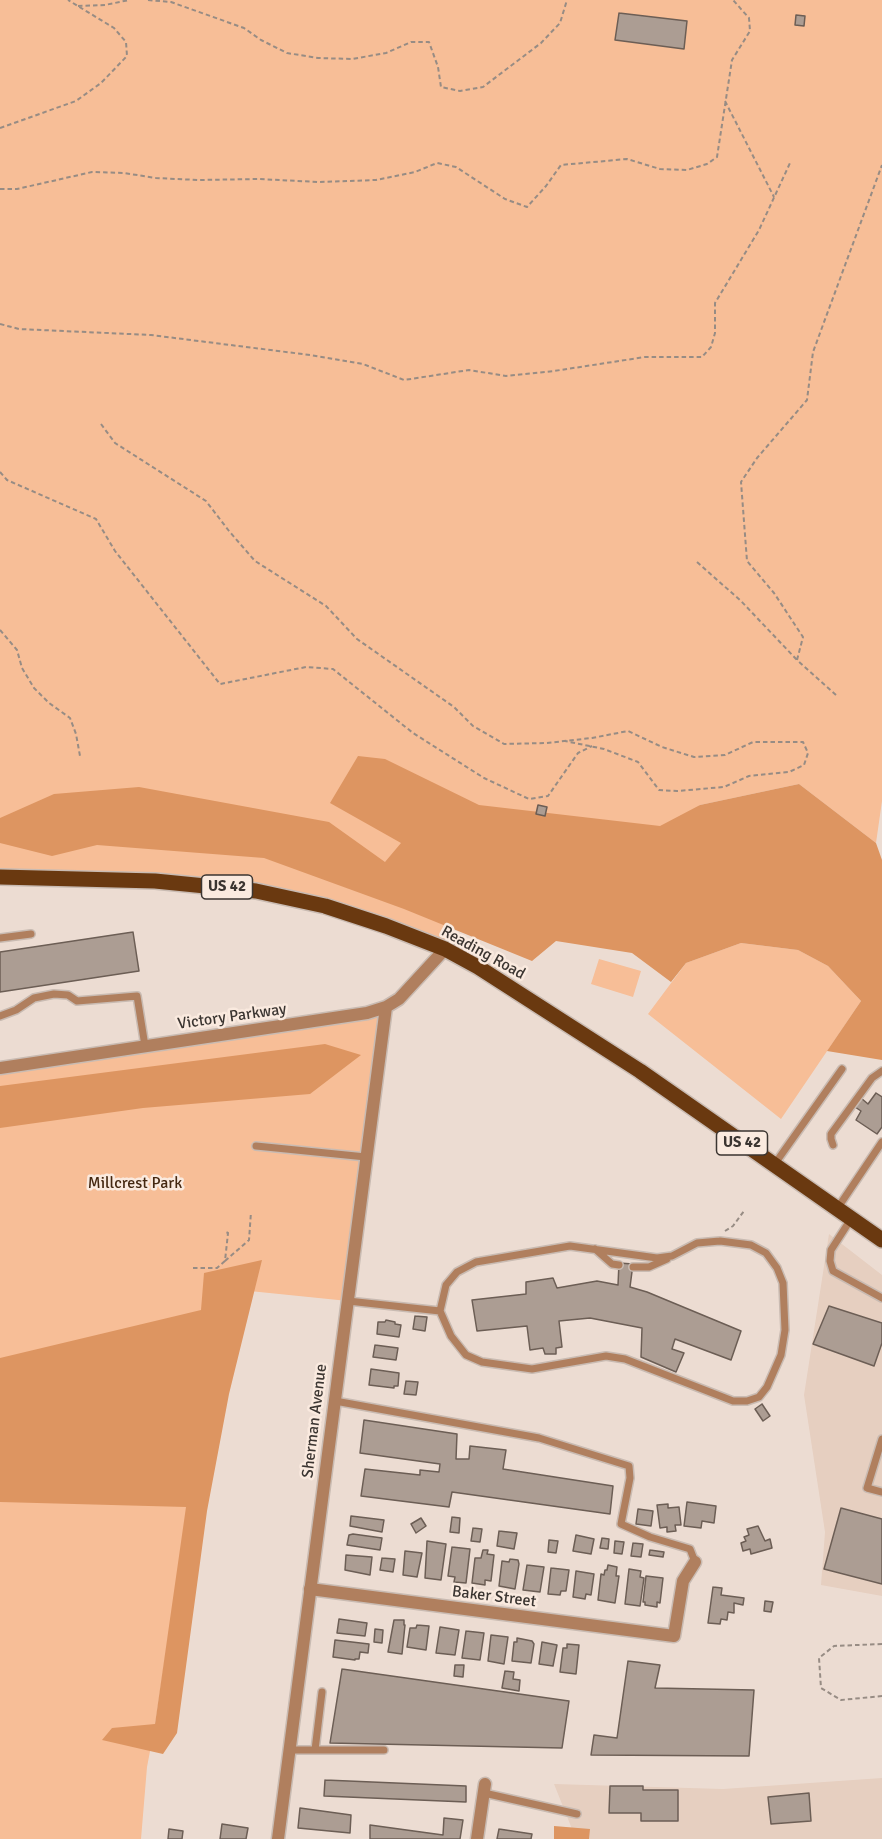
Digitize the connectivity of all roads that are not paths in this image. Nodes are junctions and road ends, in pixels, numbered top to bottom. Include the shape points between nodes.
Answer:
1 (0, 877) edge
2 (31, 934) dead end
3 (0, 938) edge
4 (445, 949) junction
5 (386, 1007) junction
6 (0, 1016) edge
7 (146, 1046) junction
8 (0, 1068) edge
9 (842, 1069) dead end
10 (882, 1071) edge
11 (882, 1142) edge
12 (834, 1145) dead end
13 (256, 1146) dead end
14 (366, 1157) junction
15 (774, 1165) junction
16 (837, 1209) junction
17 (851, 1219) junction
18 (882, 1240) edge
19 (593, 1248) junction
20 (672, 1256) junction
21 (619, 1265) dead end
22 (633, 1267) dead end
23 (882, 1298) edge
24 (348, 1301) junction
25 (440, 1311) junction
26 (335, 1401) junction
27 (882, 1439) edge
28 (882, 1492) edge
29 (695, 1562) joint
30 (310, 1589) junction
31 (322, 1692) dead end
32 (289, 1750) junction
33 (315, 1750) junction
34 (384, 1750) dead end
35 (484, 1789) joint
36 (577, 1814) dead end
37 (278, 1839) edge
38 (477, 1839) edge

1 - 4 main road, Reading Road / US 42 via 155,881 256,891 325,906
2 - 3 lane
4 - 5 street, Victory Parkway via 399,999
4 - 15 main road, Reading Road / US 42 via 601,1046
5 - 7 street, Victory Parkway via 350,1016
5 - 14 street, Sherman Avenue
6 - 7 lane via 34,998 54,994 68,995 77,1001 137,996
7 - 8 street, Victory Parkway
9 - 15 lane
10 - 12 lane via 872,1078 831,1134
11 - 16 lane
13 - 14 lane
14 - 24 street, Sherman Avenue
15 - 16 main road, Reading Road / US 42
16 - 17 main road, Reading Road / US 42
17 - 18 main road, Reading Road / US 42
17 - 23 lane via 831,1250 833,1271
19 - 20 lane via 657,1258
19 - 21 lane
19 - 25 lane via 570,1246 476,1262 457,1272 446,1285
20 - 22 lane via 649,1268
20 - 25 lane via 697,1243 720,1241 751,1245 766,1253 777,1268 783,1283 785,1330 781,1355 759,1397 733,1401 625,1359 606,1356 532,1369 482,1362 466,1355 450,1336
24 - 25 lane
24 - 26 street, Sherman Avenue
26 - 29 lane via 539,1438 628,1466 630,1478 621,1524 690,1549
26 - 30 street, Sherman Avenue
27 - 28 lane via 867,1488
29 - 30 street, Baker Street via 683,1581 674,1636
30 - 32 street, Sherman Avenue
31 - 33 lane
32 - 33 lane
32 - 37 street, Sherman Avenue
33 - 34 lane
35 - 36 lane
35 - 38 street

